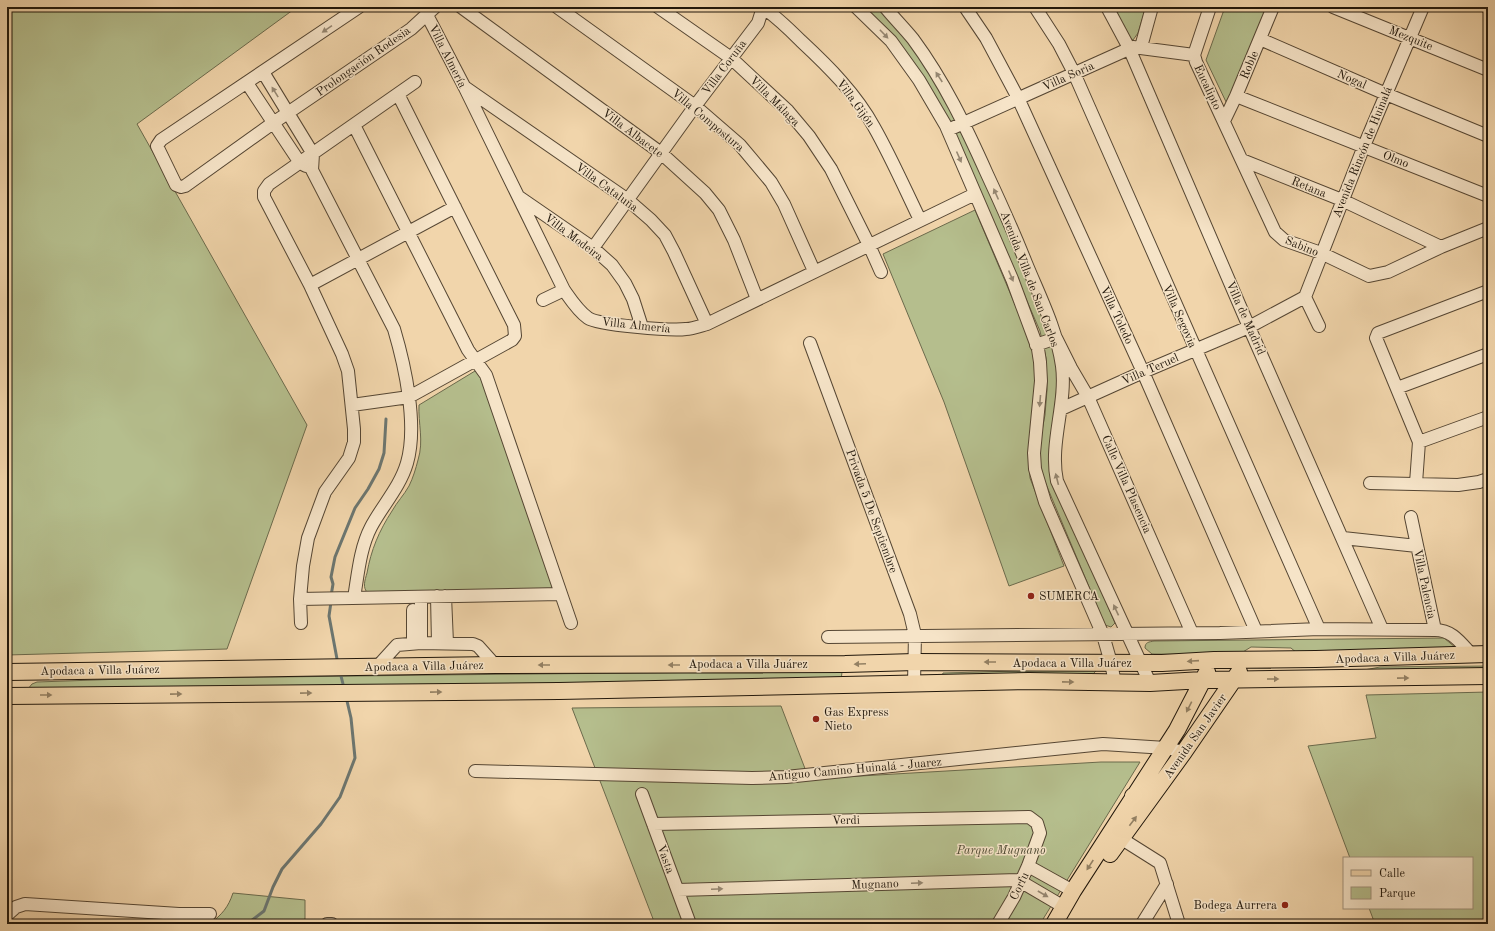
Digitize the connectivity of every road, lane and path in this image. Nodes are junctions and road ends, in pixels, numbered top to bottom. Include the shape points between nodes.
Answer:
1 (359, 7) edge
2 (461, 7) edge
3 (557, 7) edge
4 (658, 7) edge
5 (763, 7) edge
6 (856, 7) edge
7 (885, 7) edge
8 (964, 7) edge
9 (1035, 7) edge
10 (1107, 7) edge
11 (1152, 7) edge
12 (1210, 7) edge
13 (1273, 7) edge
14 (1333, 7) edge
15 (1423, 7) edge
16 (431, 11) edge
17 (778, 11) edge
18 (758, 23) junction
19 (1410, 38) junction
20 (1260, 39) junction
21 (1135, 48) junction
22 (1194, 55) junction
23 (731, 58) junction
24 (1488, 70) edge
25 (262, 72) junction
26 (1074, 74) junction
27 (415, 82) dead end
28 (247, 83) junction
29 (465, 88) junction
30 (398, 94) junction
31 (1386, 94) junction
32 (1236, 96) junction
33 (1018, 98) junction
34 (695, 106) junction
35 (288, 113) junction
36 (1224, 121) junction
37 (964, 122) junction
38 (273, 123) junction
39 (354, 125) junction
40 (948, 130) junction
41 (1488, 136) edge
42 (1364, 146) junction
43 (661, 153) junction
44 (313, 154) junction
45 (1242, 160) junction
46 (300, 163) junction
47 (312, 170) junction
48 (975, 194) junction
49 (518, 196) junction
50 (1488, 196) edge
51 (628, 200) junction
52 (1342, 200) junction
53 (455, 207) junction
54 (920, 220) junction
55 (1488, 228) edge
56 (408, 233) junction
57 (869, 245) junction
58 (1441, 247) junction
59 (592, 248) junction
60 (1321, 253) junction
61 (359, 259) junction
62 (814, 271) junction
63 (881, 272) dead end
64 (310, 285) junction
65 (564, 290) junction
66 (1488, 291) edge
67 (1305, 297) junction
68 (758, 299) junction
69 (543, 300) dead end
70 (707, 324) junction
71 (1319, 326) dead end
72 (642, 327) junction
73 (1249, 327) junction
74 (1056, 338) junction
75 (810, 342) dead end
76 (1036, 345) junction
77 (1195, 349) junction
78 (1488, 354) edge
79 (475, 360) junction
80 (1143, 372) junction
81 (1397, 388) junction
82 (409, 397) junction
83 (1088, 397) junction
84 (352, 405) junction
85 (1060, 409) junction
86 (1488, 417) edge
87 (1419, 442) junction
88 (1488, 479) edge
89 (1370, 483) dead end
90 (1416, 483) junction
91 (1062, 495) junction
92 (1045, 502) junction
93 (1411, 517) dead end
94 (1343, 538) junction
95 (1417, 546) junction
96 (561, 594) junction
97 (441, 596) junction
98 (417, 597) junction
99 (354, 598) junction
100 (300, 599) junction
101 (300, 623) dead end
102 (572, 623) dead end
103 (1319, 629) junction
104 (1382, 629) junction
105 (1435, 630) junction
106 (1256, 631) junction
107 (1192, 633) junction
108 (1128, 634) junction
109 (915, 635) junction
110 (1103, 635) junction
111 (828, 637) dead end
112 (417, 643) junction
113 (443, 643) junction
114 (1471, 654) junction
115 (1488, 654) edge
116 (1214, 660) junction
117 (1246, 660) junction
118 (915, 662) junction
119 (1111, 663) junction
120 (1141, 663) junction
121 (495, 665) junction
122 (377, 667) junction
123 (39, 671) junction
124 (7, 672) edge
125 (1488, 676) edge
126 (1234, 679) junction
127 (1203, 680) junction
128 (914, 683) junction
129 (1115, 683) junction
130 (1150, 683) junction
131 (7, 684) edge
132 (7, 696) edge
133 (1166, 748) junction
134 (1184, 752) junction
135 (475, 771) dead end
136 (1155, 792) junction
137 (642, 794) dead end
138 (1133, 796) junction
139 (1037, 823) joint
140 (653, 824) junction
141 (1116, 835) junction
142 (1028, 866) junction
143 (1021, 882) junction
144 (1167, 884) junction
145 (678, 890) junction
146 (1073, 891) junction
147 (1064, 907) junction
148 (180, 914) junction
149 (210, 914) dead end
150 (7, 915) edge
151 (7, 919) edge
152 (14, 924) edge
153 (169, 924) edge
154 (327, 924) edge
155 (332, 924) edge
156 (690, 924) edge
157 (998, 924) edge
158 (1054, 924) edge
159 (1065, 924) edge
160 (1142, 924) edge
161 (1180, 924) edge

1 -> 25 street
2 - 43 street, Villa Albacete
3 - 34 street, Villa Compostura
4 - 23 street, Villa Málaga
5 - 17 street, Villa Gijón
5 - 18 street, Villa Coruña
6 -> 40 street, Avenida Villa de San Carlos via 895,47 919,80
37 -> 7 street, Avenida Villa de San Carlos via 942,82 912,38
8 - 33 street, Villa Toledo via 986,38
9 - 26 street, Villa Segovia via 1059,44
10 - 21 street, Villa de Madrid
11 - 21 street
12 - 22 street, Eucalipto
13 - 20 street, Roble
14 - 19 street, Mezquite
15 - 19 street, Avenida Rincón de Huinalá
16 - 29 street, Villa Almería
16 - 35 street, Prolongación Rodesia via 411,29
17 - 18 street, Villa Coruña
17 - 54 street, Villa Gijón via 860,105 874,126
18 - 23 street, Villa Coruña
19 - 24 street, Mezquite
19 - 31 street, Avenida Rincón de Huinalá
20 - 31 street, Nogal
20 - 32 street, Roble
21 - 22 street
21 - 26 street, Villa Soria
21 - 73 street, Villa de Madrid
22 - 36 street, Eucalipto
23 - 34 street, Villa Coruña
23 - 57 street, Villa Málaga via 788,111 809,136 831,169
25 - 28 street
35 -> 25 street
26 - 33 street, Villa Soria
26 - 77 street, Villa Segovia
27 - 30 street
28 - 38 street
28 - 38 street, Prolongación Rodesia via 161,140 157,146 176,185 185,186
29 - 49 street, Villa Almería
29 - 51 street, Villa Cataluña
30 - 39 street
30 - 53 street
31 - 41 street, Nogal
31 - 42 street, Avenida Rincón de Huinalá
32 - 36 street, Roble
32 - 42 street, Olmo
33 - 37 street, Villa Soria
33 - 80 street, Villa Toledo
34 - 43 street, Villa Coruña
34 - 62 street, Villa Compostura via 740,145 771,182 784,204
35 - 38 street, Prolongación Rodesia
35 - 44 street
36 - 45 street, Sabino
37 - 40 street, Villa Soria
74 -> 37 street, Avenida Villa de San Carlos
38 - 46 street
39 - 44 street
39 - 56 street
40 -> 48 street, Avenida Villa de San Carlos
42 - 50 street, Olmo
42 - 52 street, Avenida Rincón de Huinalá
43 - 51 street, Villa Coruña
43 - 68 street, Villa Albacete via 705,193 719,210
44 - 46 street
44 - 47 street
45 - 52 street, Retana
45 - 60 street, Sabino via 1276,234 1284,240
46 - 47 street
46 - 64 street via 269,184 264,194
47 - 61 street
48 - 54 street, Villa Almería
48 -> 76 street, Avenida Villa de San Carlos via 1012,279
49 - 59 street, Villa Modeira
49 - 65 street, Villa Almería
51 - 59 street, Villa Coruña
51 - 70 street, Villa Cataluña via 665,235
52 - 58 street, Retana
52 - 60 street, Avenida Rincón de Huinalá
53 - 56 street
53 - 79 street via 516,331 512,340
54 - 57 street, Villa Almería
55 - 58 street, Sabino
56 - 61 street
56 - 79 street
57 - 62 street, Villa Almería
57 - 63 street, Villa Málaga
58 - 60 street, Sabino via 1376,275 1364,274
59 - 72 street, Villa Modeira via 612,265 625,283
60 - 67 street, Avenida Rincón de Huinalá
61 - 64 street
61 - 82 street via 394,329 401,351
62 - 68 street, Villa Almería
64 - 84 street via 344,359
65 - 69 street
65 - 72 street, Villa Almería via 576,308 590,319
66 - 81 street via 1378,333 1376,338
67 - 71 street
67 - 73 street, Villa Teruel
68 - 70 street, Villa Almería
70 - 72 street, Villa Almería via 687,330
73 - 77 street, Villa Teruel
73 - 94 street, Villa de Madrid
74 - 76 street
74 - 83 street, Calle Villa Plasencia
74 - 85 street, Avenida Villa de San Carlos via 1062,372
75 - 109 street, Privada 5 De Septiembre via 910,614
76 -> 92 street, Avenida Villa de San Carlos via 1042,381 1034,462
77 - 80 street, Villa Teruel
77 - 103 street, Villa Segovia
78 - 81 street
79 - 82 street
79 - 96 street via 486,376
80 - 83 street, Villa Teruel
80 - 106 street, Villa Toledo
81 - 87 street
82 - 84 street
82 - 99 street via 410,451 402,478 366,540
83 - 85 street, Villa Teruel
83 - 107 street, Calle Villa Plasencia
84 - 100 street via 354,442 349,458 325,492 308,538
91 -> 85 street, Avenida Villa de San Carlos via 1055,468
86 - 87 street
87 - 90 street
88 - 90 street via 1458,485
89 - 90 street
91 - 92 street
108 -> 91 street, Avenida Villa de San Carlos
92 - 110 street, Avenida Villa de San Carlos
93 - 95 street, Villa Palencia
94 - 95 street
94 - 104 street, Villa de Madrid
95 - 105 street, Villa Palencia
96 - 97 street
96 - 102 street
97 - 98 street
97 - 113 street
98 - 99 street
98 - 112 street
99 - 100 street
100 - 101 street
103 - 104 street
103 - 106 street
104 - 105 street
105 - 114 street, Villa Palencia via 1453,636
106 - 107 street
107 - 108 street
108 - 110 street
108 - 120 street, Avenida Villa de San Carlos
109 - 110 street
109 - 111 street
109 - 118 street, Privada 5 De Septiembre
110 - 119 street, Avenida Villa de San Carlos
112 - 113 street
112 - 122 street via 397,644
113 - 121 street via 478,646
114 - 115 main road, Apodaca a Villa Juárez
114 - 117 main road, Apodaca a Villa Juárez
116 - 117 main road, Apodaca a Villa Juárez
116 -> 120 main road, Apodaca a Villa Juárez
116 - 127 main road
117 - 126 main road, Avenida San Javier
119 -> 118 main road, Apodaca a Villa Juárez
118 -> 121 main road, Apodaca a Villa Juárez
118 - 128 street, Privada 5 De Septiembre
119 - 120 main road, Apodaca a Villa Juárez
119 - 129 street, Avenida Villa de San Carlos
120 - 130 street, Avenida Villa de San Carlos
121 - 122 main road, Apodaca a Villa Juárez
122 - 123 main road, Apodaca a Villa Juárez
123 - 124 main road, Apodaca a Villa Juárez
123 - 131 main road via 22,682
126 -> 125 main road, Apodaca a Villa Juárez
126 - 127 main road, Apodaca a Villa Juárez
126 - 134 main road, Avenida San Javier
127 - 130 main road, Apodaca a Villa Juárez
127 -> 133 main road
128 -> 129 main road, Apodaca a Villa Juárez
132 -> 128 main road, Apodaca a Villa Juárez via 558,691
129 - 130 main road, Apodaca a Villa Juárez
133 - 134 street, Antiguo Camino Huinalá - Juarez
133 - 135 street, Antiguo Camino Huinalá - Juarez via 1103,744 786,777
133 - 138 main road
134 - 136 main road, Avenida San Javier
136 - 138 main road
141 -> 136 main road, Avenida San Javier
137 - 140 street, Vasta
138 - 141 main road
139 - 140 street, Verdi via 1029,816
139 - 142 street, Corfu via 1040,833
140 - 145 street, Vasta
141 - 144 street via 1160,864
141 -> 146 main road
141 - 159 main road
142 - 143 street, Corfu
142 - 146 street
145 -> 143 street, Mugnano via 1018,880
143 -> 147 street, Mugnano
143 - 157 street, Corfu
144 - 160 street
144 - 161 street
145 - 156 street, Vasta
146 - 147 main road
147 - 158 main road
148 - 149 street
148 - 150 street via 26,904 16,907
148 - 153 street
151 - 152 street
154 - 155 street

